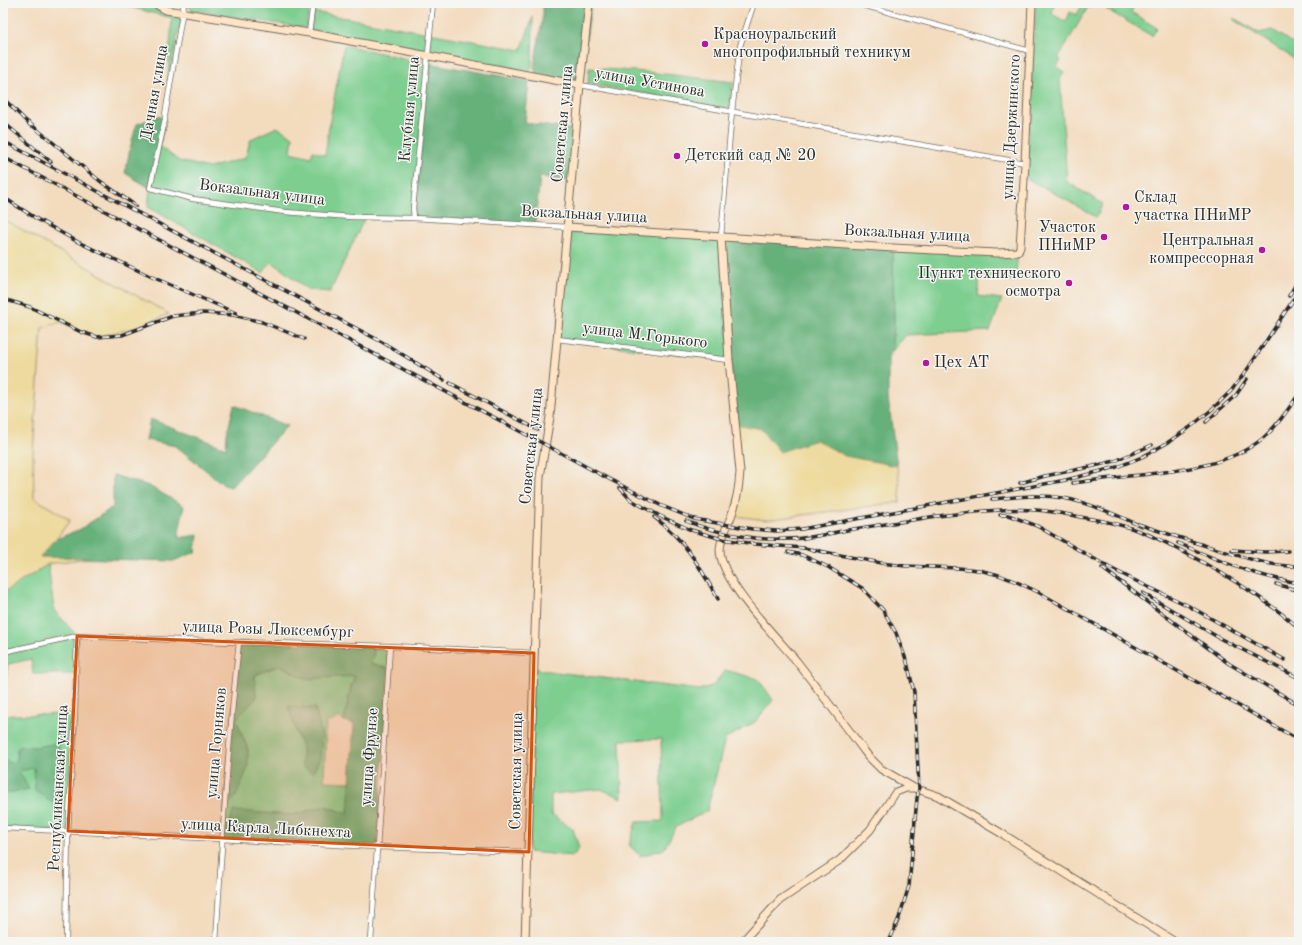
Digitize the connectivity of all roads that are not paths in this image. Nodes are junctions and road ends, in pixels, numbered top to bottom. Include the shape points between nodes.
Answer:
1 (154, 3) edge
2 (184, 3) edge
3 (313, 3) edge
4 (434, 3) edge
5 (589, 3) edge
6 (754, 3) edge
7 (855, 3) edge
8 (1032, 3) edge
9 (183, 12) junction
10 (309, 33) junction
11 (1030, 51) junction
12 (428, 56) junction
13 (580, 85) junction
14 (732, 111) junction
15 (1025, 163) junction
16 (150, 188) joint
17 (414, 218) junction
18 (568, 228) junction
19 (721, 237) junction
20 (1018, 252) joint
21 (557, 339) junction
22 (729, 360) junction
23 (78, 636) junction
24 (239, 642) junction
25 (390, 646) junction
26 (3, 652) edge
27 (534, 653) junction
28 (914, 788) junction
29 (3, 828) edge
30 (68, 831) junction
31 (222, 840) junction
32 (377, 847) junction
33 (529, 852) junction
34 (66, 942) edge
35 (216, 942) edge
36 (371, 942) edge
37 (525, 942) edge
38 (742, 942) edge
39 (1175, 942) edge

1 - 9 street, улица Устинова via 166,10
2 - 9 street, Дачная улица
3 - 10 street
4 - 12 street, Клубная улица
5 - 13 street, Советская улица
6 - 14 street via 740,46
7 - 11 street
8 - 11 street, улица Дзержинского
9 - 10 street, улица Устинова
9 - 16 street, Дачная улица via 165,120
10 - 12 street, улица Устинова
11 - 15 street, улица Дзержинского
12 - 13 street, улица Устинова
12 - 17 street, Клубная улица
13 - 14 street, улица Устинова
13 - 18 street, Советская улица
14 - 15 street, улица Устинова
14 - 19 street
15 - 20 street, улица Дзержинского
16 - 17 street, Вокзальная улица via 193,199 285,212
17 - 18 street, Вокзальная улица
18 - 19 street, Вокзальная улица
18 - 21 street, Советская улица
19 - 20 street, Вокзальная улица via 997,253
19 - 22 street
21 - 22 street, улица М.Горького
21 - 27 street, Советская улица via 550,417 540,477
22 - 28 street via 740,481 720,549 724,566 745,602 798,663 868,756 881,769
23 - 24 street, улица Розы Люксембург
23 - 26 street, улица Розы Люксембург
23 - 30 street, Республиканская улица
24 - 25 street, улица Розы Люксембург
24 - 31 street, улица Горняков
25 - 27 street, улица Розы Люксембург
25 - 32 street, улица Фрунзе
27 - 33 street, Советская улица
28 - 38 street via 896,792 870,830 840,860 780,900
28 - 39 street via 938,796 1001,833
29 - 30 street, улица Карла Либкнехта
30 - 31 street, улица Карла Либкнехта
30 - 34 street, Республиканская улица
31 - 32 street, улица Карла Либкнехта
31 - 35 street, улица Горняков
32 - 33 street, улица Карла Либкнехта
32 - 36 street, улица Фрунзе
33 - 37 street, Советская улица

